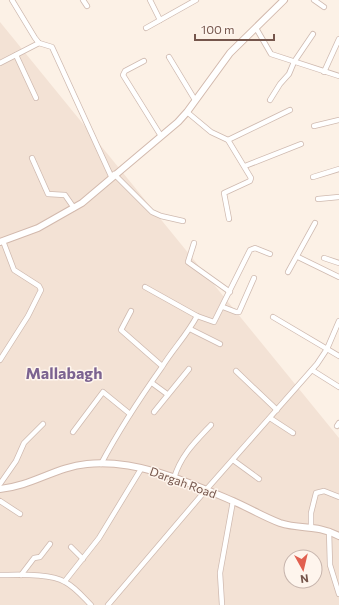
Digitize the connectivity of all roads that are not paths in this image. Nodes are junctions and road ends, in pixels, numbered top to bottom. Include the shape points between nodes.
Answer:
1 (12, 0) edge
2 (83, 0) edge
3 (150, 0) edge
4 (196, 0) edge
5 (284, 0) edge
6 (314, 0) edge
7 (87, 6) dead end
8 (324, 7) dead end
9 (160, 20) junction
10 (146, 28) dead end
11 (256, 28) junction
12 (313, 34) dead end
13 (339, 38) edge
14 (39, 43) junction
15 (16, 56) junction
16 (169, 57) dead end
17 (144, 61) dead end
18 (294, 62) junction
19 (0, 63) edge
20 (324, 72) junction
21 (339, 76) edge
22 (36, 98) dead end
23 (195, 100) junction
24 (270, 100) dead end
25 (290, 110) dead end
26 (187, 112) junction
27 (339, 120) edge
28 (314, 126) dead end
29 (161, 136) junction
30 (228, 140) junction
31 (301, 144) dead end
32 (32, 158) dead end
33 (244, 166) junction
34 (339, 169) edge
35 (113, 175) junction
36 (313, 177) dead end
37 (339, 197) edge
38 (318, 199) dead end
39 (74, 208) junction
40 (229, 219) dead end
41 (182, 221) dead end
42 (315, 223) dead end
43 (1, 242) edge
44 (194, 243) dead end
45 (270, 254) dead end
46 (298, 257) junction
47 (324, 258) dead end
48 (339, 263) edge
49 (288, 272) dead end
50 (339, 277) edge
51 (254, 278) dead end
52 (145, 287) dead end
53 (230, 292) junction
54 (223, 307) junction
55 (132, 311) dead end
56 (197, 316) junction
57 (273, 317) dead end
58 (339, 321) edge
59 (190, 329) junction
60 (220, 344) dead end
61 (327, 349) junction
62 (339, 356) edge
63 (0, 360) edge
64 (162, 366) junction
65 (189, 369) dead end
66 (312, 370) junction
67 (236, 371) dead end
68 (152, 382) junction
69 (339, 387) edge
70 (167, 394) junction
71 (277, 410) junction
72 (154, 412) dead end
73 (130, 414) junction
74 (270, 418) junction
75 (43, 424) dead end
76 (211, 425) dead end
77 (73, 432) dead end
78 (293, 433) dead end
79 (233, 460) junction
80 (101, 464) junction
81 (141, 469) junction
82 (174, 478) junction
83 (259, 479) dead end
84 (0, 484) edge
85 (0, 489) edge
86 (205, 491) junction
87 (339, 496) edge
88 (0, 501) edge
89 (232, 501) junction
90 (20, 514) dead end
91 (311, 526) junction
92 (329, 531) junction
93 (339, 536) edge
94 (50, 544) dead end
95 (71, 548) dead end
96 (83, 559) junction
97 (0, 575) edge
98 (21, 575) junction
99 (65, 581) junction
100 (339, 594) edge
101 (115, 599) junction
102 (91, 605) edge
103 (108, 605) edge
104 (118, 605) edge
105 (222, 605) edge

1 - 14 street
2 - 7 street
3 - 9 street
4 - 9 street
5 - 11 street
6 - 8 street
9 - 10 street
11 - 18 street via 271,54
11 - 23 street via 230,53
12 - 18 street
13 - 20 street
14 - 15 street
14 - 35 street via 50,45 53,50
15 - 19 street
15 - 22 street
16 - 23 street
17 - 29 street via 125,71 123,75
18 - 20 street
18 - 24 street via 290,74
20 - 21 street
23 - 26 street
25 - 30 street
26 - 29 street
26 - 30 street via 211,132
27 - 28 street
29 - 35 street
30 - 33 street
31 - 33 street
32 - 39 street via 48,194 65,195
33 - 40 street via 251,180 224,194
34 - 36 street
35 - 39 street
35 - 41 street via 152,212
37 - 38 street
39 - 43 street via 38,228
42 - 46 street
43 - 63 street via 14,270 39,286 41,290
44 - 53 street via 188,262
45 - 53 street via 255,248 250,250
46 - 49 street
46 - 50 street
47 - 48 street
51 - 54 street via 239,312
52 - 56 street
53 - 54 street
54 - 56 street via 214,322
55 - 64 street via 121,330
56 - 59 street
57 - 61 street
58 - 61 street
59 - 60 street
59 - 64 street
61 - 62 street
61 - 66 street
64 - 68 street
65 - 70 street
66 - 69 street
66 - 71 street
67 - 71 street
68 - 70 street
68 - 73 street
70 - 72 street
71 - 74 street
73 - 77 street via 103,392
73 - 80 street
74 - 78 street
74 - 79 street
75 - 84 street via 24,442 16,461
76 - 82 street via 186,451
79 - 83 street
79 - 86 street
80 - 81 street, Dargah Road
80 - 85 street, Dargah Road via 73,466 30,484
81 - 82 street, Dargah Road
81 - 96 street via 99,538
82 - 86 street, Dargah Road
86 - 89 street, Dargah Road
86 - 101 street
87 - 91 street via 324,491 316,493
88 - 90 street
89 - 91 street, Dargah Road via 281,523
89 - 105 street via 220,573
91 - 92 street, Dargah Road
92 - 93 street, Dargah Road
92 - 100 street via 330,565
94 - 98 street via 40,557 34,558
95 - 96 street
96 - 99 street
97 - 98 street
98 - 99 street via 58,578
99 - 102 street
101 - 103 street
101 - 104 street

